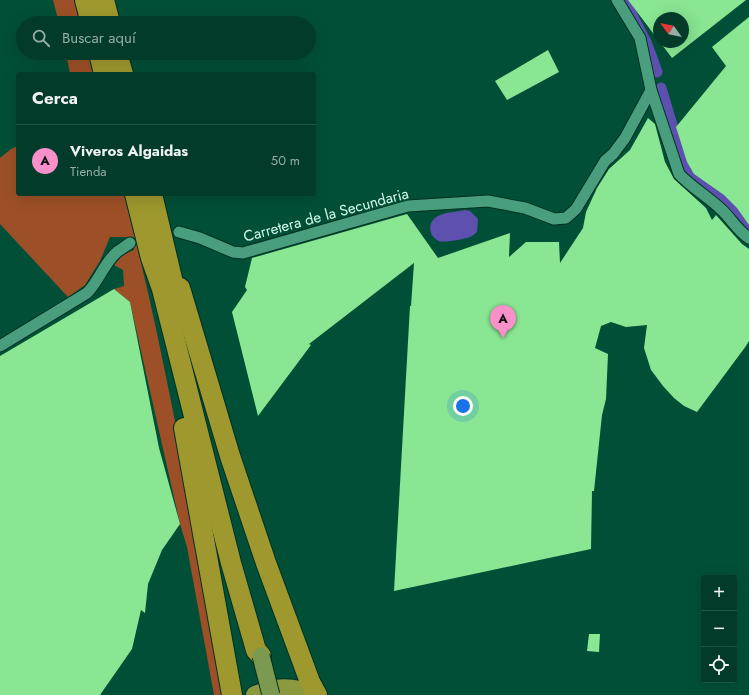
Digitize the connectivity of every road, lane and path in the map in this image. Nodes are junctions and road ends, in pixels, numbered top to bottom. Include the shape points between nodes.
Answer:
1 (85, 0) edge
2 (104, 0) edge
3 (617, 0) edge
4 (89, 16) edge
5 (108, 16) edge
6 (101, 60) edge
7 (119, 60) edge
8 (104, 72) edge
9 (122, 72) edge
10 (652, 90) junction
11 (135, 196) edge
12 (152, 196) edge
13 (179, 232) dead end
14 (749, 238) edge
15 (130, 243) dead end
16 (151, 258) junction
17 (170, 266) junction
18 (0, 346) edge
19 (261, 656) junction
20 (232, 695) edge
21 (255, 695) edge
22 (271, 695) edge
23 (311, 695) edge
24 (317, 695) edge

1 - 4 highway
2 - 5 highway
3 - 10 street via 640,38
6 - 8 highway
7 - 9 highway
10 - 13 street, Carretera de la Secundaria via 625,138 605,160 576,210 566,218 554,220 525,208 488,201 408,206 243,253 232,252
10 - 14 street via 679,174 722,210 742,234
11 - 16 highway
12 - 17 highway
15 - 18 street via 106,264 94,286 87,293
16 - 19 highway via 162,289 231,563 256,650
16 - 20 highway
17 - 19 highway via 245,570 262,649
17 - 24 highway via 179,284 228,448 266,563
19 - 22 main road, bridge
21 - 23 highway via 272,689 290,688

